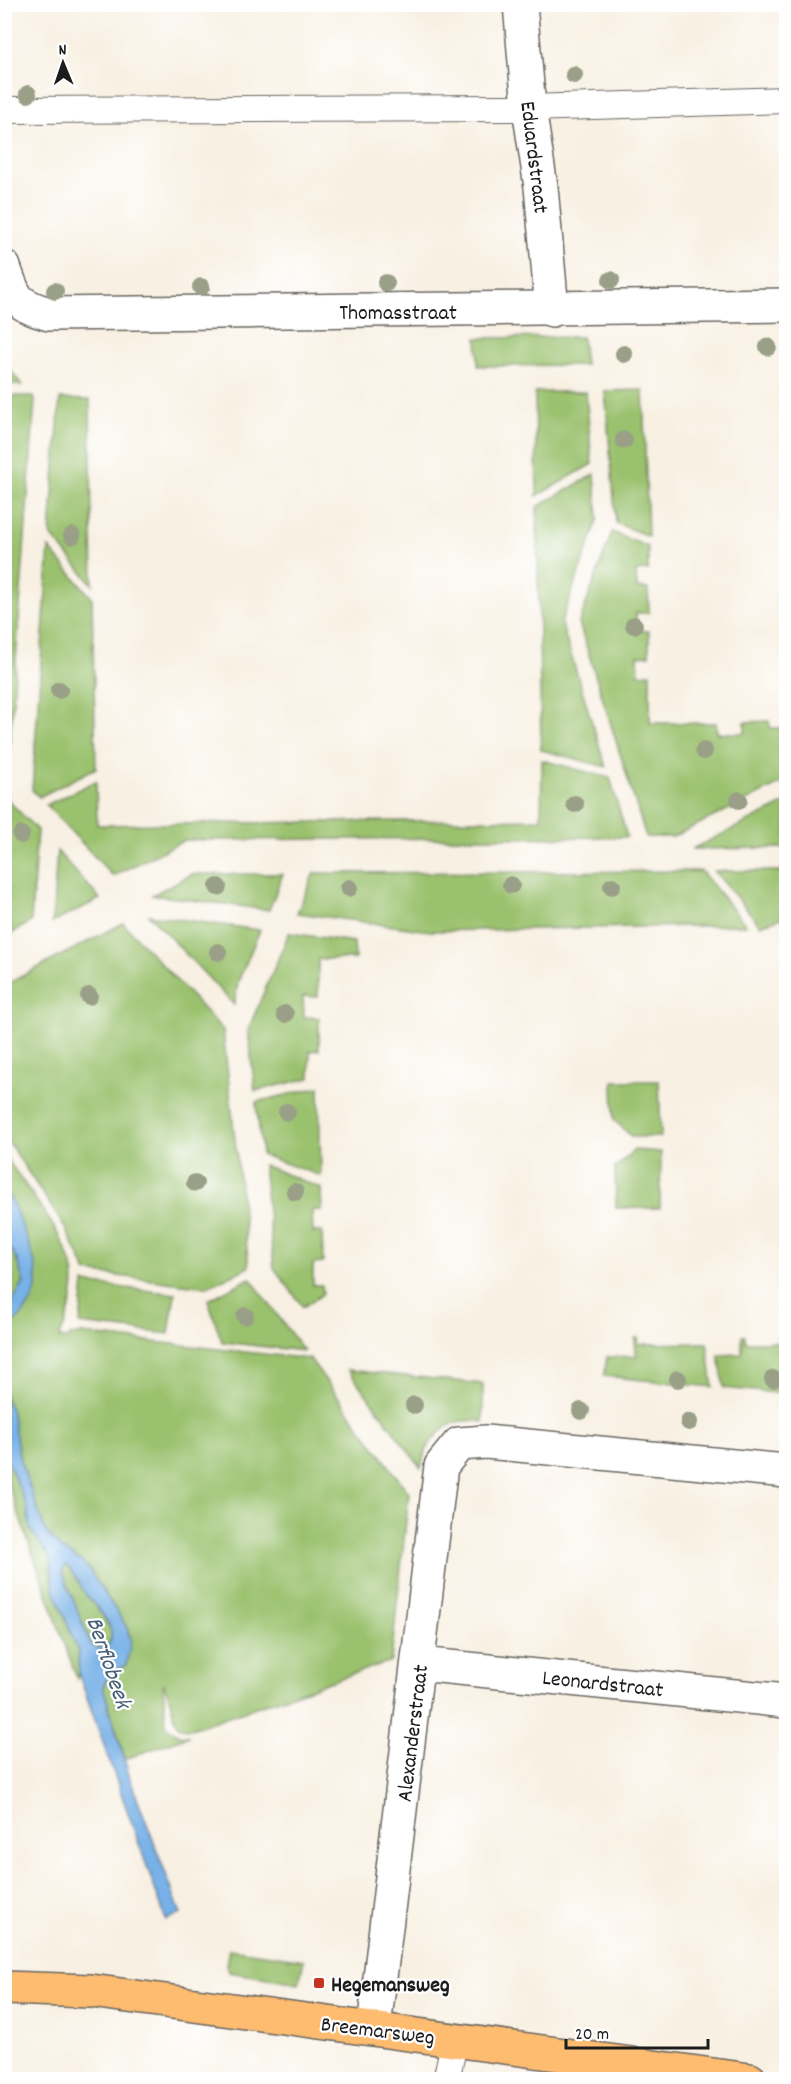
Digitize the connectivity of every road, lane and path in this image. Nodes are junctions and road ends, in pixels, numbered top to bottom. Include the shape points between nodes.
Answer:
1 (520, 4) edge
2 (786, 99) edge
3 (529, 108) junction
4 (4, 110) edge
5 (9, 282) edge
6 (786, 305) edge
7 (552, 310) junction
8 (786, 1471) edge
9 (419, 1664) junction
10 (786, 1701) edge
11 (4, 1988) edge
12 (375, 2028) junction
13 (455, 2039) junction
14 (446, 2079) edge
15 (750, 2079) edge

1 - 3 street, Eduardstraat
2 - 3 lane
3 - 4 lane
3 - 7 street, Eduardstraat via 542,187
5 - 7 street, Thomasstraat via 30,308 49,314
6 - 7 street, Thomasstraat
8 - 9 street, Alexanderstraat via 486,1442 459,1444 441,1466
9 - 10 street, Leonardstraat
9 - 12 street, Alexanderstraat
11 - 12 main road, Breemarsweg via 92,1991
12 - 13 main road, Breemarsweg
13 - 14 lane
13 - 15 main road, Breemarsweg

